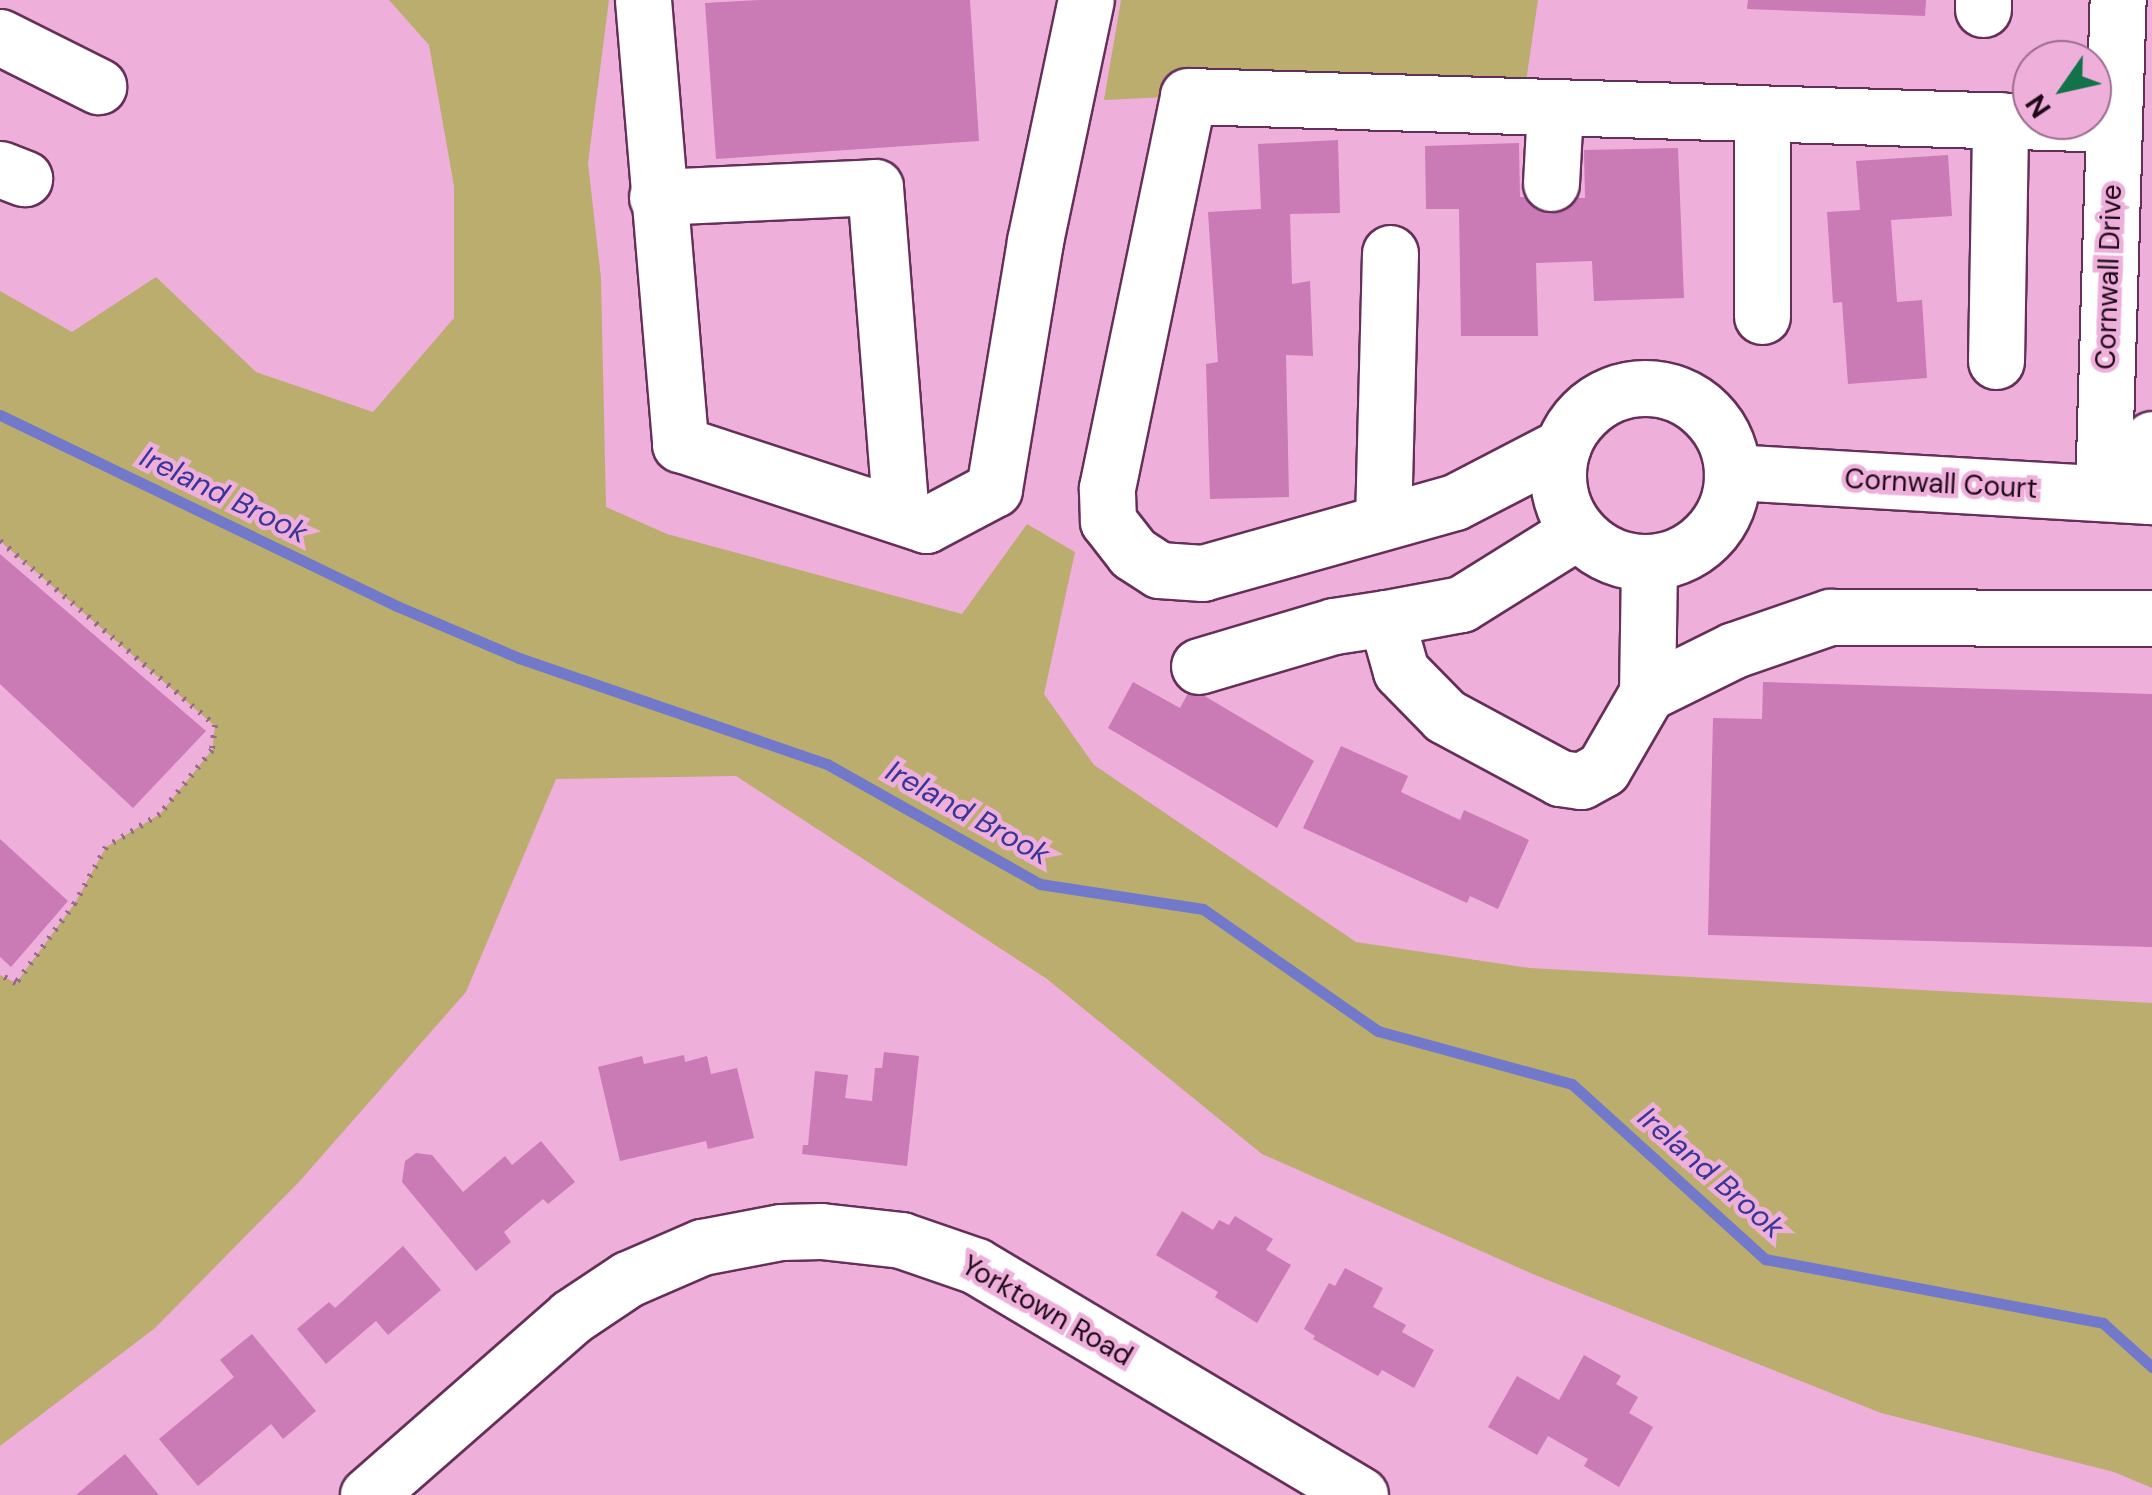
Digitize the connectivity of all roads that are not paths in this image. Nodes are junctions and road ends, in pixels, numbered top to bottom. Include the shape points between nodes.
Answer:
1 (643, 0) edge
2 (1086, 0) edge
3 (2118, 0) edge
4 (0, 36) edge
5 (98, 86) dead end
6 (1554, 109) junction
7 (1762, 113) junction
8 (2000, 120) junction
9 (2114, 124) junction
10 (1551, 183) dead end
11 (657, 198) junction
12 (1390, 253) dead end
13 (1762, 316) dead end
14 (1996, 362) dead end
15 (2152, 440) edge
16 (1563, 446) junction
17 (1732, 472) junction
18 (2135, 495) edge
19 (901, 516) junction
20 (1383, 521) junction
21 (1578, 530) junction
22 (1649, 563) junction
23 (1386, 618) junction
24 (2152, 618) edge
25 (1199, 666) dead end
26 (1647, 692) junction
27 (379, 1492) edge
28 (1360, 1495) edge

1 - 11 street
2 - 19 street via 1035,241 994,489 926,525
3 - 9 street, Cornwall Drive
4 - 5 street
6 - 7 street
6 - 10 street
6 - 20 street via 1188,96 1107,488 1108,521 1134,554 1159,570 1203,573
7 - 8 street
7 - 13 street
8 - 9 street
8 - 14 street
9 - 18 street, Cornwall Drive
11 - 19 street via 680,444
11 - 19 street via 874,187
12 - 20 street
15 - 18 street
16 - 17 street via 1577,420 1600,400 1628,389 1658,388 1710,417 1726,442
16 - 20 street via 1455,502
16 - 21 street via 1558,476 1563,504
17 - 18 street, Cornwall Court
17 - 22 street via 1730,499 1700,544
21 - 22 street via 1598,549
21 - 23 street via 1461,604
22 - 26 street
23 - 25 street via 1334,626
23 - 26 street via 1402,671 1446,716 1560,778 1581,782 1603,769
24 - 26 street via 1830,617 1734,650
27 - 28 street, Yorktown Road via 571,1318 628,1279 702,1247 821,1231 900,1240 976,1266

